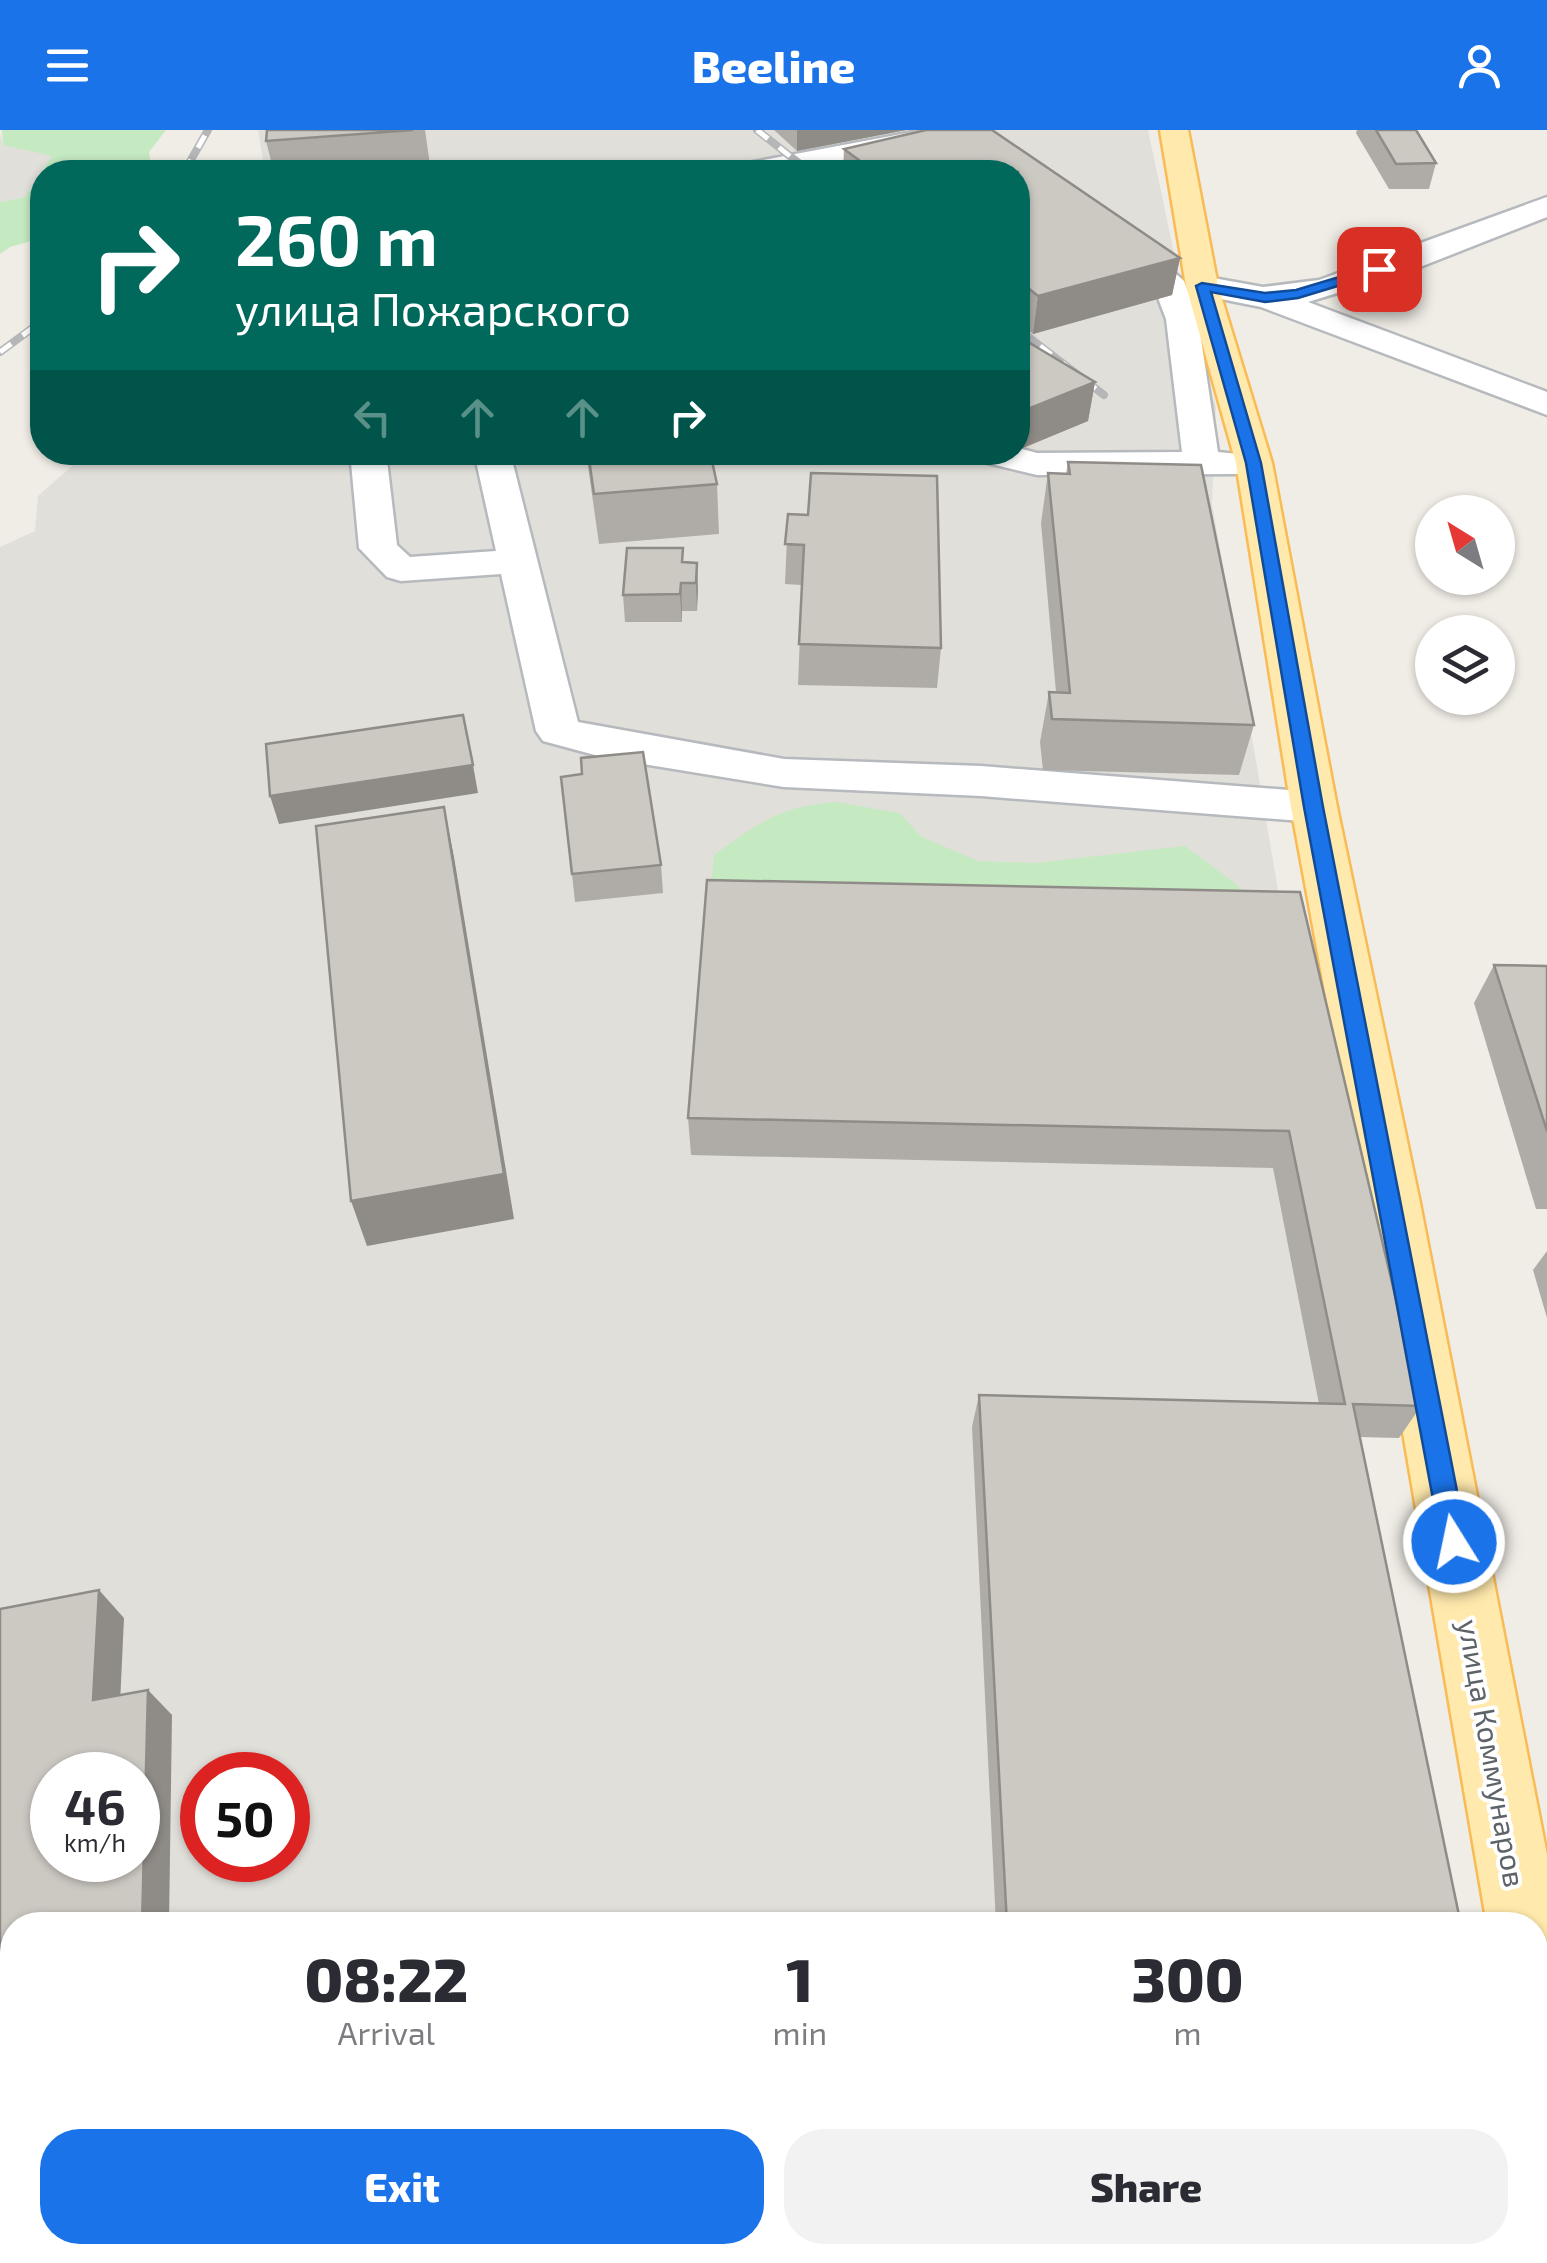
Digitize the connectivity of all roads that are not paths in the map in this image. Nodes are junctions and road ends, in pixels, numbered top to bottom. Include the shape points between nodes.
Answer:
1 (967, 130) edge
2 (1174, 130) edge
3 (811, 160) edge
4 (1547, 206) edge
5 (1094, 218) edge
6 (1202, 286) junction
7 (1265, 298) junction
8 (1547, 404) edge
9 (1030, 462) edge
10 (1201, 462) junction
11 (1254, 463) junction
12 (369, 465) edge
13 (495, 465) edge
14 (518, 561) junction
15 (1314, 807) junction
16 (1522, 1912) edge

1 - 3 street
2 - 6 main road, улица Коммунаров
4 - 7 street via 1332,286
5 - 10 street via 1168,281 1182,319
6 - 7 street
6 - 11 main road, улица Коммунаров
7 - 8 street
9 - 10 street
10 - 11 street
11 - 15 main road, улица Коммунаров
12 - 14 street via 378,548 401,569
13 - 14 street
14 - 15 street via 558,731 784,772
15 - 16 main road, улица Коммунаров

